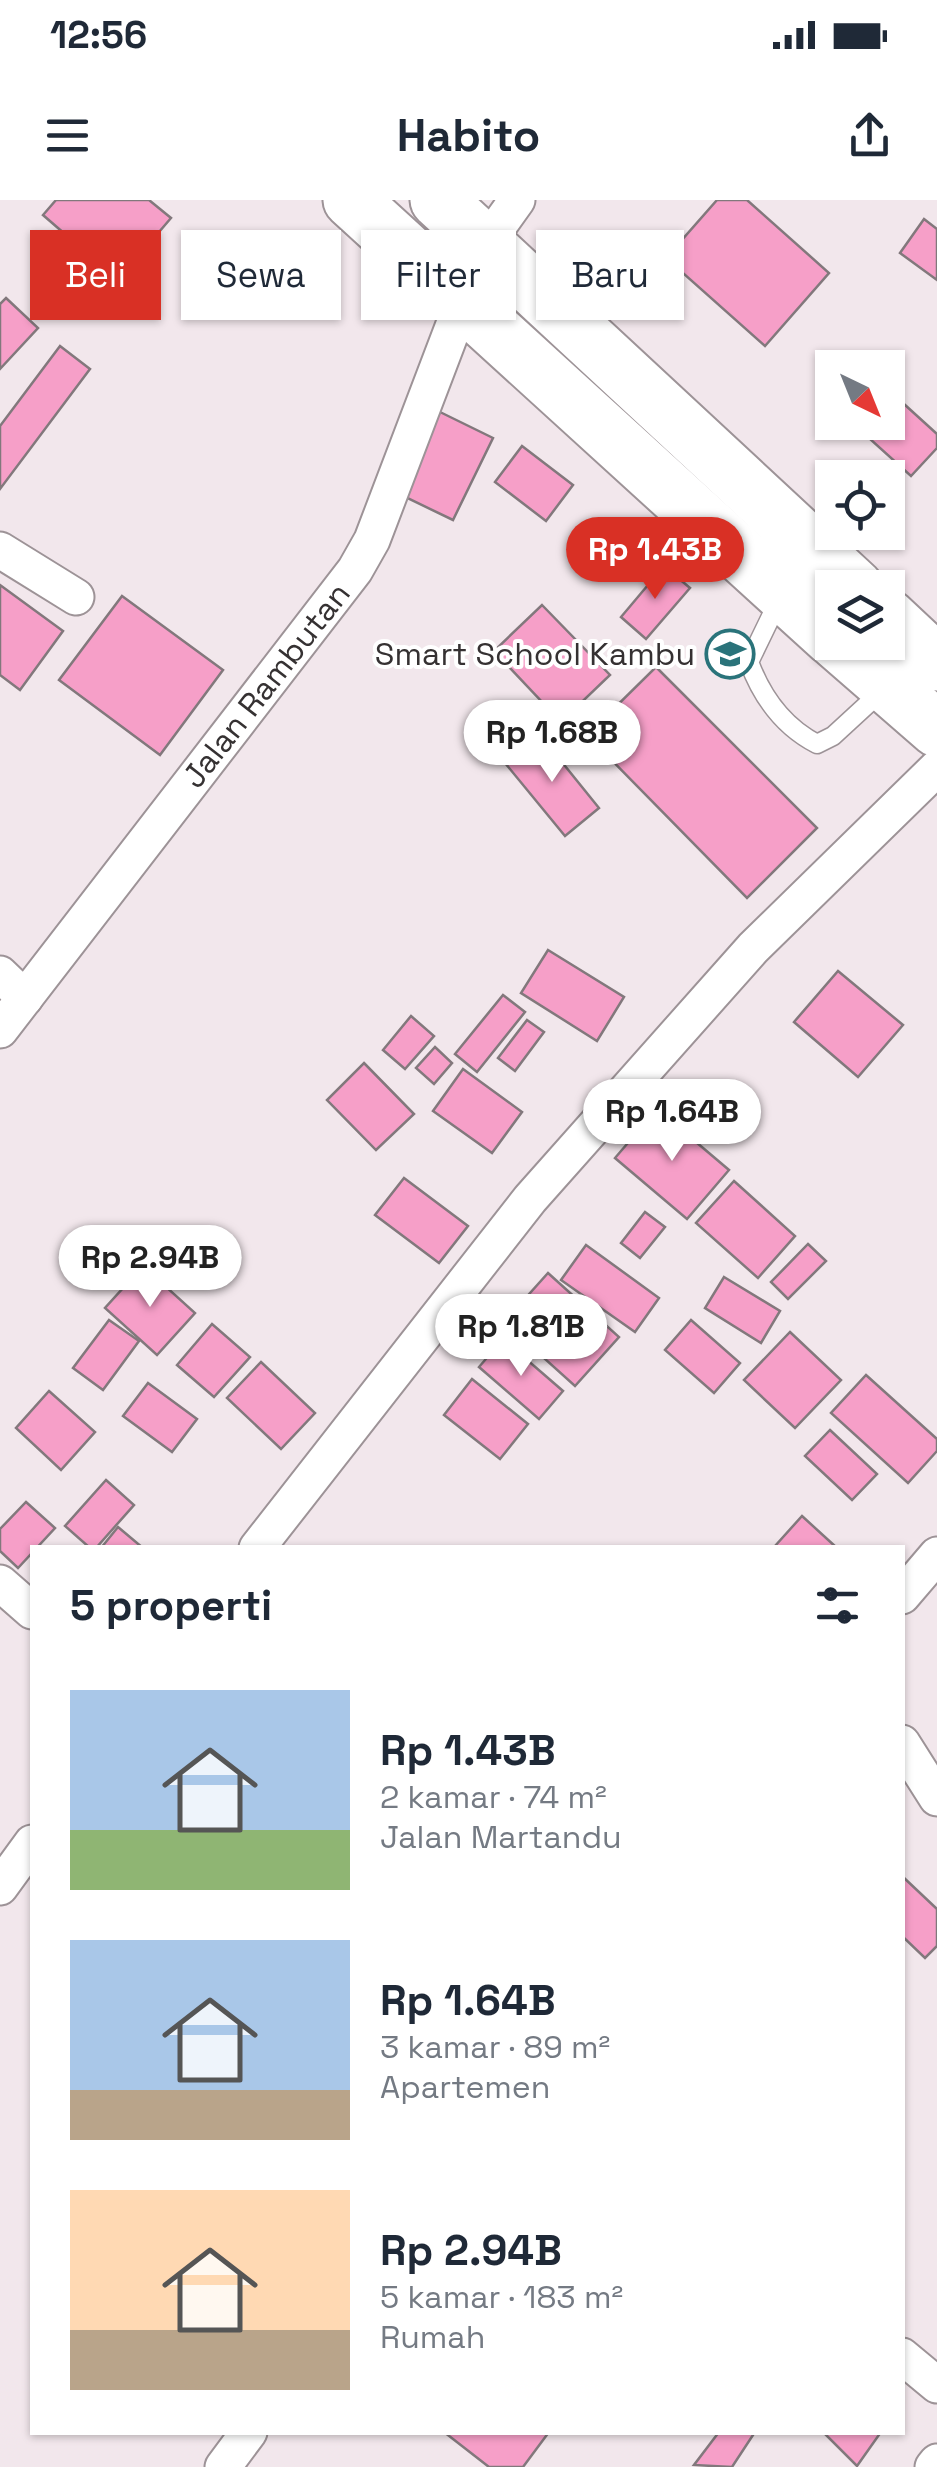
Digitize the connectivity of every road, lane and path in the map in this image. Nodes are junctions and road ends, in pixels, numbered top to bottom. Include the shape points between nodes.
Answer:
1 (352, 200) edge
2 (438, 200) edge
3 (517, 200) edge
4 (385, 230) edge
5 (470, 230) edge
6 (496, 230) edge
7 (516, 273) edge
8 (456, 320) edge
9 (483, 320) edge
10 (0, 550) edge
11 (837, 570) edge
12 (782, 594) junction
13 (76, 597) dead end
14 (815, 623) edge
15 (905, 633) edge
16 (858, 660) edge
17 (937, 663) edge
18 (888, 687) junction
19 (937, 729) edge
20 (937, 768) edge
21 (12, 986) edge
22 (0, 1030) edge
23 (259, 1545) edge
24 (937, 1555) edge
25 (0, 1583) edge
26 (905, 1592) edge
27 (30, 1608) edge
28 (905, 1748) edge
29 (937, 1798) edge
30 (30, 1846) edge
31 (0, 1887) edge
32 (905, 2358) edge
33 (937, 2385) edge
34 (247, 2435) edge
35 (224, 2467) edge

1 - 4 highway
2 - 5 highway
3 - 6 street
7 - 11 highway
8 - 21 street, Jalan Rambutan via 355,570
9 - 12 highway
10 - 13 street
12 - 14 highway
12 - 18 lane via 749,662 785,722 818,744
15 - 17 highway
16 - 18 highway
18 - 19 highway
20 - 23 street via 753,948 530,1199
21 - 22 street, Jalan Rambutan
24 - 26 street
25 - 27 street
28 - 29 street
30 - 31 street
32 - 33 street
34 - 35 street

